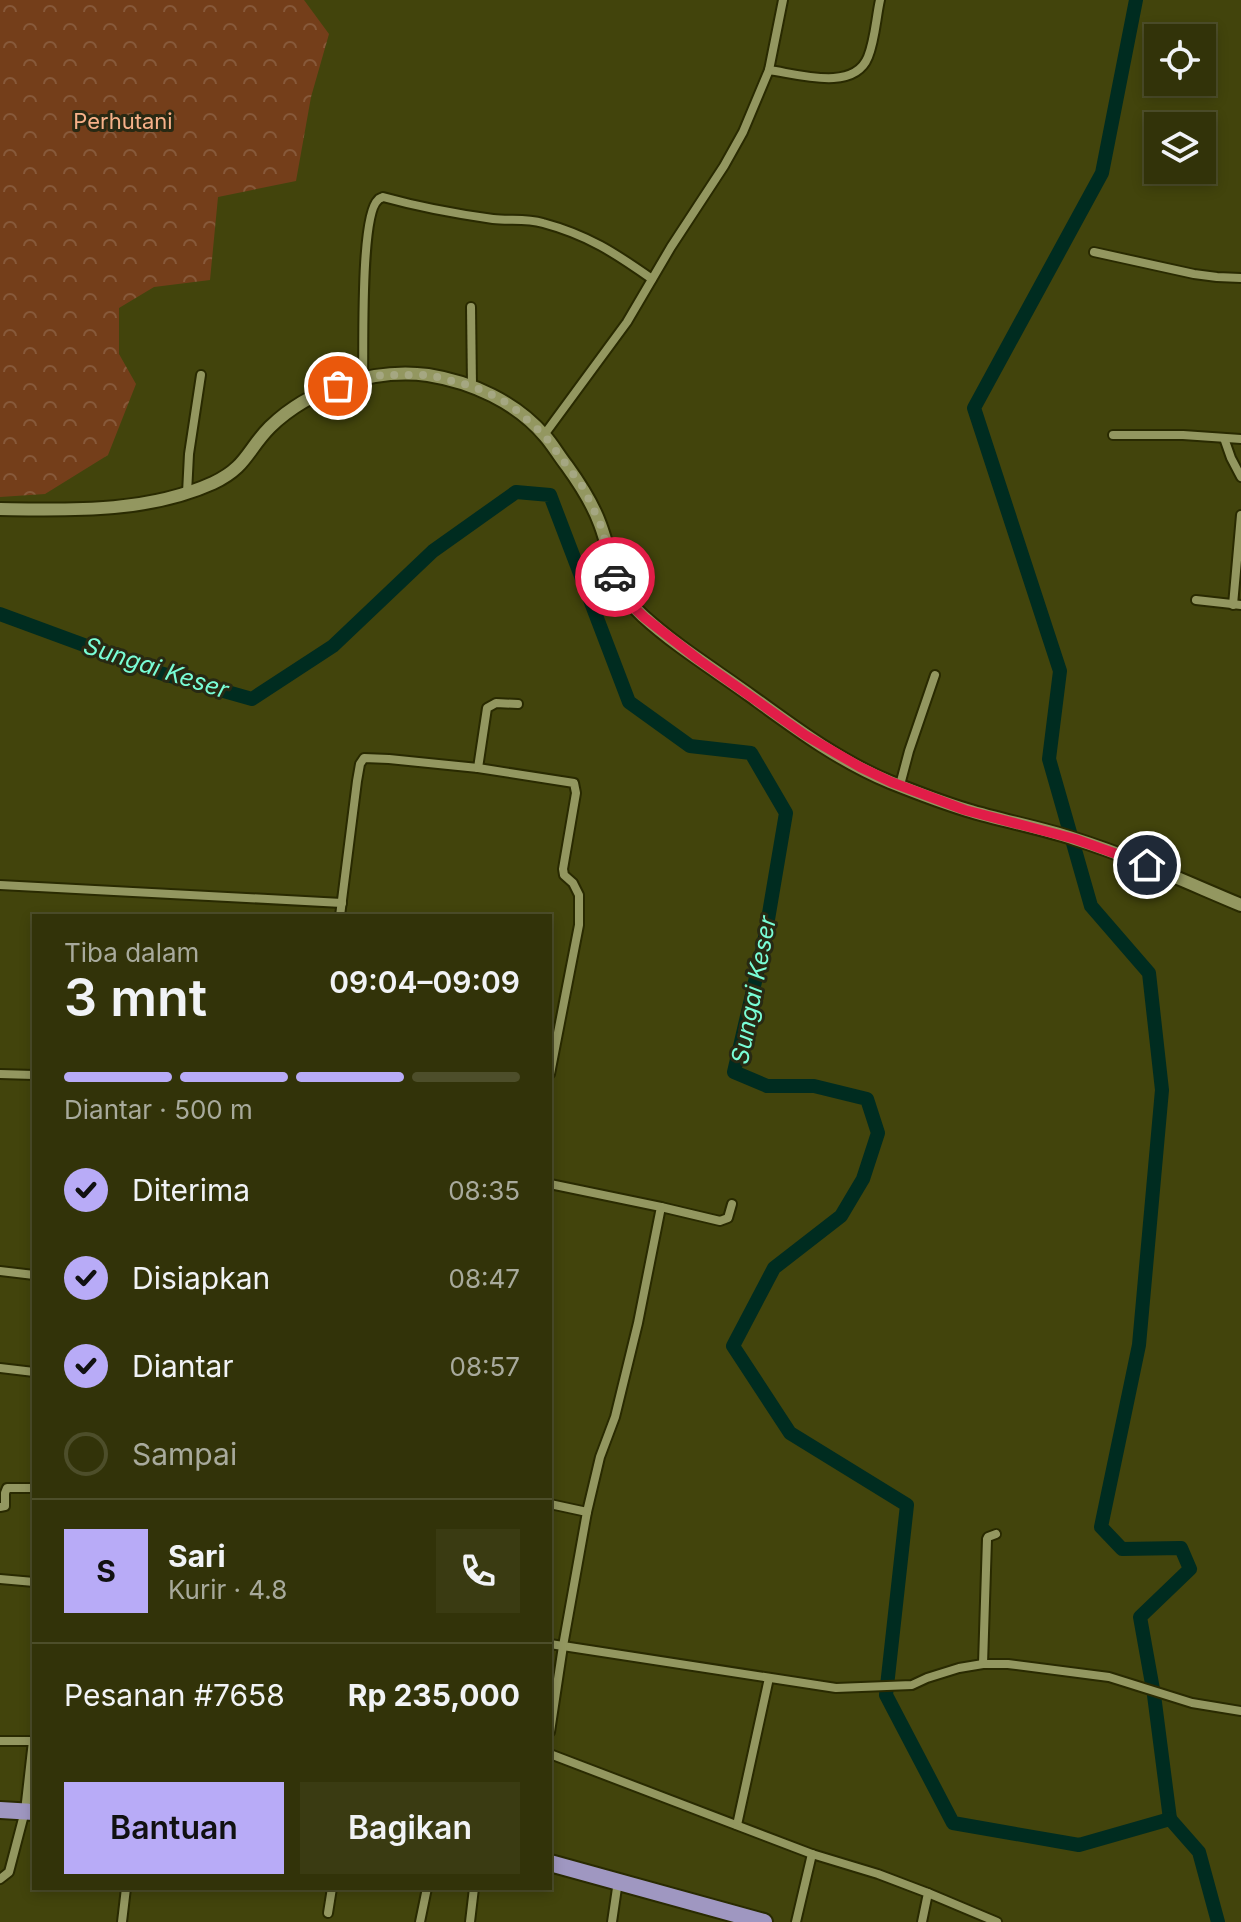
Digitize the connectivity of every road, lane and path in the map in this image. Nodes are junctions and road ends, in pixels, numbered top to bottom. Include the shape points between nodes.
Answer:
1 (783, 0) edge
2 (880, 0) edge
3 (769, 70) junction
4 (1094, 252) dead end
5 (1241, 278) edge
6 (652, 279) junction
7 (471, 307) dead end
8 (201, 375) dead end
9 (363, 379) junction
10 (472, 386) junction
11 (544, 435) junction
12 (1113, 435) dead end
13 (1224, 438) junction
14 (1241, 439) edge
15 (1241, 477) edge
16 (187, 493) junction
17 (0, 509) edge
18 (1241, 515) edge
19 (1196, 600) dead end
20 (1237, 605) edge
21 (935, 675) dead end
22 (518, 704) dead end
23 (478, 768) junction
24 (900, 785) junction
25 (0, 885) edge
26 (342, 903) junction
27 (1241, 905) edge
28 (340, 914) edge
29 (552, 1064) edge
30 (0, 1074) edge
31 (32, 1075) edge
32 (552, 1184) edge
33 (732, 1204) dead end
34 (661, 1207) junction
35 (0, 1271) edge
36 (32, 1275) edge
37 (0, 1368) edge
38 (32, 1372) edge
39 (32, 1488) edge
40 (552, 1504) edge
41 (0, 1507) edge
42 (587, 1512) junction
43 (996, 1534) dead end
44 (0, 1579) edge
45 (32, 1582) edge
46 (552, 1644) edge
47 (563, 1646) junction
48 (983, 1664) junction
49 (769, 1678) junction
50 (1241, 1711) edge
51 (552, 1719) edge
52 (0, 1741) edge
53 (32, 1741) edge
54 (552, 1755) edge
55 (32, 1759) edge
56 (0, 1810) edge
57 (29, 1812) edge
58 (737, 1825) junction
59 (812, 1854) junction
60 (552, 1864) edge
61 (0, 1879) edge
62 (618, 1881) junction
63 (126, 1890) edge
64 (332, 1890) edge
65 (427, 1890) edge
66 (474, 1890) edge
67 (928, 1893) junction
68 (328, 1913) dead end
69 (122, 1922) edge
70 (420, 1922) edge
71 (470, 1922) edge
72 (612, 1922) edge
73 (760, 1922) edge
74 (796, 1922) edge
75 (922, 1922) edge
76 (997, 1922) edge

1 - 3 street
2 - 3 street via 868,59 854,74 831,78
3 - 6 street via 724,166
4 - 5 street via 1194,274
6 - 9 street via 608,248 539,222 383,197 368,226
6 - 11 street
7 - 10 street
8 - 16 street
9 - 10 street via 429,375
9 - 16 street via 301,404 267,430 231,474
10 - 11 street via 514,408
11 - 24 street via 583,487 627,601 805,735
12 - 13 street
13 - 14 street
13 - 15 street
16 - 17 street via 96,508
18 - 20 street
19 - 20 street
21 - 24 street
22 - 23 street via 487,708
23 - 26 street via 362,760
23 - 29 street via 571,782 576,788 563,869 579,895 579,925
24 - 27 street via 965,810 1123,855
25 - 26 street
26 - 28 street
30 - 31 street
32 - 34 street
33 - 34 street via 728,1218 720,1221
34 - 42 street via 638,1323
35 - 36 street
37 - 38 street
39 - 41 street via 7,1488 5,1506
40 - 42 street
42 - 47 street
43 - 48 street via 987,1539
44 - 45 street
46 - 47 street
47 - 49 street
47 - 51 street
48 - 49 street via 912,1685 836,1688
48 - 50 street via 1089,1674
49 - 58 street
52 - 53 street
54 - 58 street
55 - 57 street
56 - 57 highway
57 - 61 street via 9,1872
58 - 59 street
59 - 67 street
59 - 74 street
60 - 62 highway
62 - 72 street
62 - 73 highway
63 - 69 street
64 - 68 street
65 - 70 street
66 - 71 street
67 - 75 street
67 - 76 street

